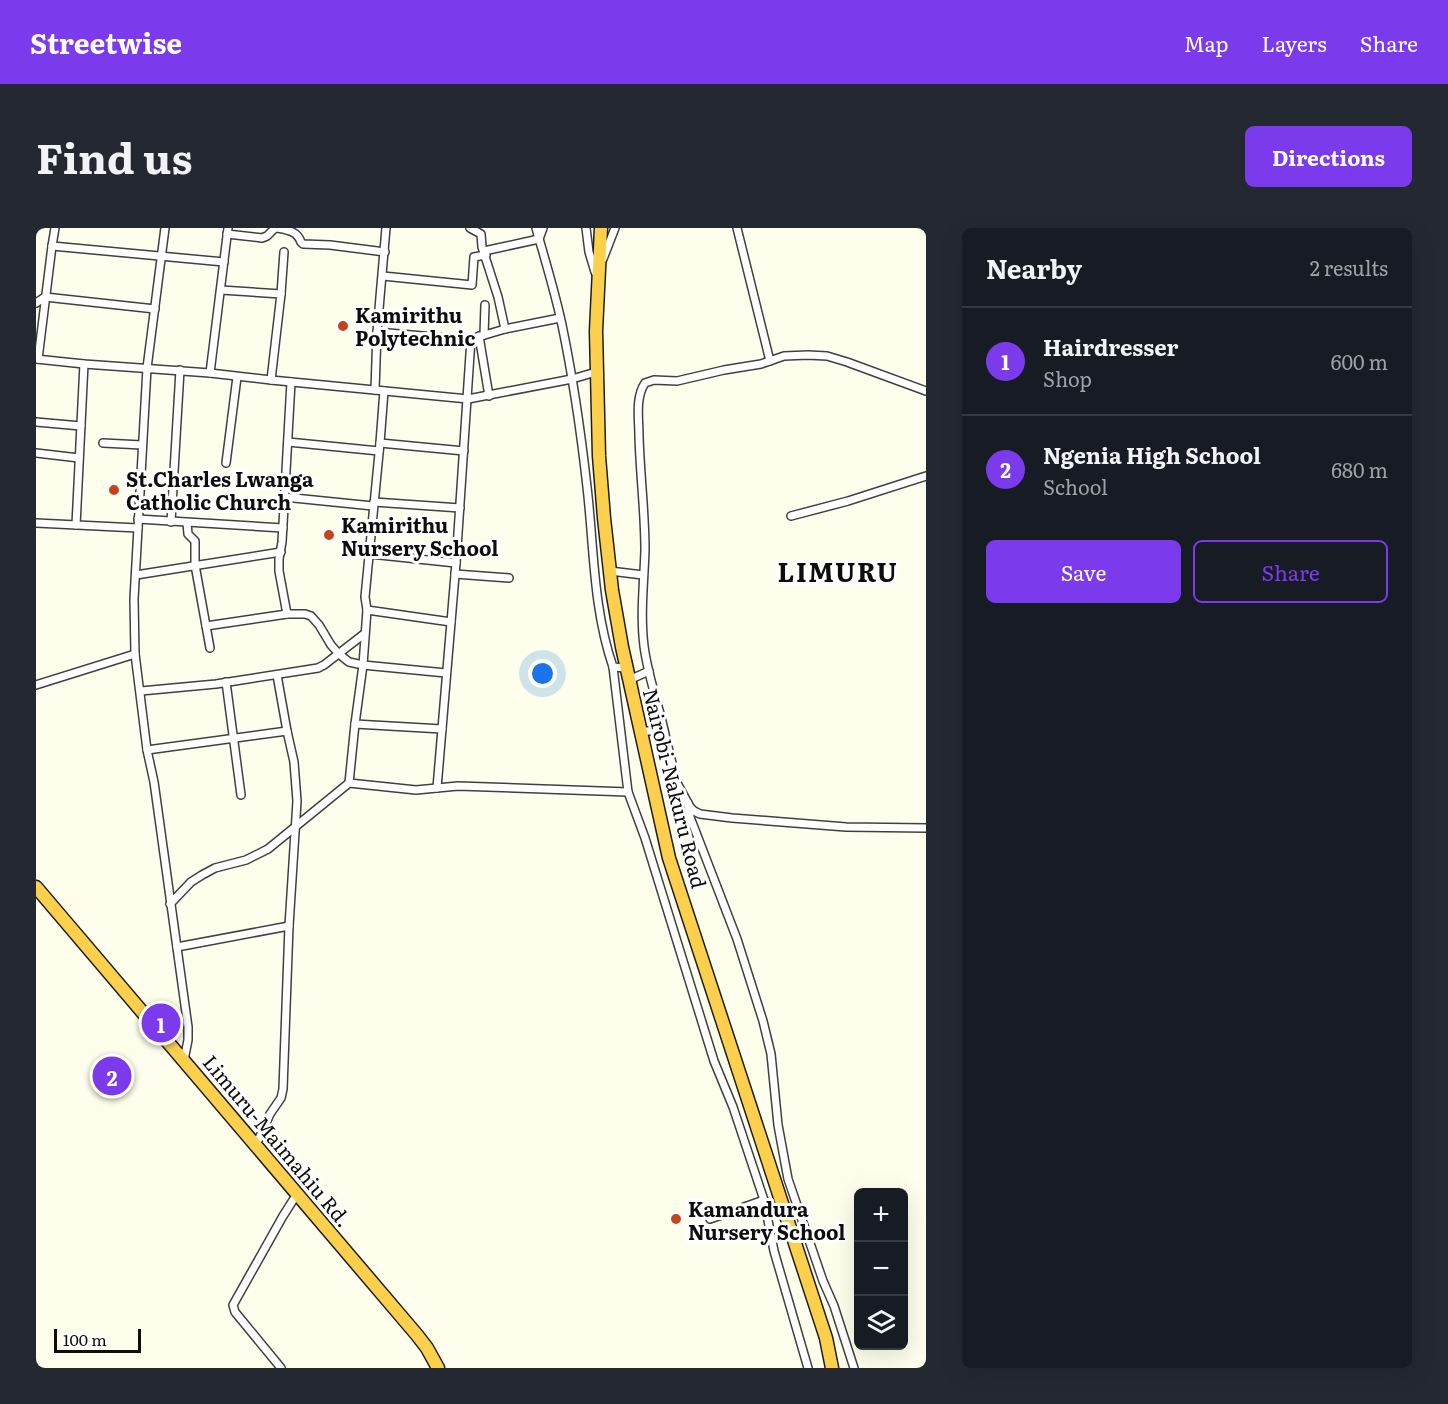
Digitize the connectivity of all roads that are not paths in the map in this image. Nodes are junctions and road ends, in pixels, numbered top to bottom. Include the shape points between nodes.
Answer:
1 (56, 228) edge
2 (165, 228) edge
3 (276, 228) edge
4 (386, 228) edge
5 (470, 228) edge
6 (536, 228) edge
7 (543, 228) edge
8 (586, 228) edge
9 (601, 228) edge
10 (615, 228) edge
11 (737, 228) edge
12 (228, 231) edge
13 (539, 239) junction
14 (52, 246) junction
15 (284, 252) dead end
16 (385, 252) junction
17 (485, 253) junction
18 (162, 256) junction
19 (224, 262) junction
20 (383, 276) junction
21 (598, 276) junction
22 (221, 290) junction
23 (281, 294) junction
24 (45, 297) junction
25 (36, 303) edge
26 (485, 305) dead end
27 (155, 309) junction
28 (560, 318) junction
29 (505, 330) junction
30 (377, 332) junction
31 (482, 335) junction
32 (471, 339) junction
33 (37, 359) edge
34 (770, 361) junction
35 (84, 364) junction
36 (147, 368) junction
37 (180, 370) junction
38 (596, 372) junction
39 (210, 373) junction
40 (237, 377) junction
41 (572, 380) junction
42 (271, 381) junction
43 (291, 382) junction
44 (375, 390) junction
45 (384, 391) junction
46 (926, 391) edge
47 (489, 396) junction
48 (468, 399) junction
49 (36, 423) edge
50 (81, 426) junction
51 (288, 441) junction
52 (103, 443) dead end
53 (142, 445) junction
54 (379, 447) junction
55 (464, 451) junction
56 (36, 453) edge
57 (80, 458) junction
58 (226, 464) dead end
59 (926, 476) edge
60 (285, 497) junction
61 (374, 504) junction
62 (460, 508) junction
63 (791, 516) dead end
64 (138, 519) junction
65 (171, 522) junction
66 (36, 523) edge
67 (187, 523) junction
68 (76, 525) junction
69 (138, 528) junction
70 (283, 528) junction
71 (281, 552) junction
72 (370, 554) junction
73 (456, 563) junction
74 (195, 565) junction
75 (610, 572) junction
76 (455, 574) junction
77 (136, 575) junction
78 (643, 575) junction
79 (509, 578) dead end
80 (367, 610) junction
81 (287, 614) junction
82 (452, 622) junction
83 (206, 626) junction
84 (364, 634) junction
85 (210, 648) dead end
86 (135, 654) junction
87 (339, 654) junction
88 (363, 665) junction
89 (613, 667) junction
90 (649, 671) junction
91 (446, 673) junction
92 (628, 674) junction
93 (277, 675) junction
94 (226, 682) junction
95 (36, 685) edge
96 (141, 691) junction
97 (355, 724) junction
98 (442, 729) junction
99 (288, 731) junction
100 (641, 731) junction
101 (234, 739) junction
102 (666, 740) junction
103 (147, 750) junction
104 (350, 783) junction
105 (437, 788) junction
106 (628, 792) junction
107 (241, 795) dead end
108 (688, 803) junction
109 (296, 826) junction
110 (926, 828) edge
111 (36, 887) edge
112 (171, 904) junction
113 (289, 926) junction
114 (177, 947) junction
115 (184, 1060) junction
116 (256, 1145) junction
117 (782, 1181) junction
118 (297, 1194) junction
119 (764, 1200) junction
120 (710, 1219) dead end
121 (826, 1338) junction
122 (807, 1367) edge
123 (281, 1368) edge
124 (438, 1368) edge
125 (832, 1368) edge
126 (839, 1368) edge
127 (854, 1368) edge

1 - 14 street
2 - 18 street
3 - 12 street via 262,238
3 - 16 street via 296,233 303,244
4 - 16 street
5 - 17 street via 481,232
6 - 13 street
7 - 13 street
8 - 21 street
9 - 21 highway, Nairobi-Nakuru Road
10 - 21 street
11 - 34 street
12 - 19 street
13 - 17 street
13 - 28 street
14 - 18 street
14 - 24 street
15 - 23 street
16 - 20 street
17 - 20 street via 474,257 472,285
17 - 29 street
18 - 19 street
18 - 27 street
19 - 22 street
20 - 30 street
21 - 38 highway, Nairobi-Nakuru Road
22 - 23 street
22 - 39 street
23 - 42 street
24 - 25 street
24 - 27 street
24 - 33 street
26 - 31 street
27 - 36 street
28 - 29 street
28 - 41 street
29 - 31 street
30 - 32 street
30 - 44 street
31 - 32 street
31 - 47 street
32 - 48 street
33 - 35 street
34 - 46 street via 790,355 827,356
34 - 78 street via 678,381 645,383 639,418
35 - 36 street
35 - 50 street
36 - 37 street
36 - 53 street
37 - 39 street
37 - 65 street
38 - 41 street
38 - 75 highway, Nairobi-Nakuru Road
39 - 40 street
40 - 42 street
40 - 58 street
41 - 47 street
41 - 89 street via 599,609
42 - 43 street
43 - 44 street
43 - 51 street
44 - 45 street
45 - 48 street
45 - 54 street
47 - 48 street
48 - 55 street
49 - 50 street
50 - 57 street
51 - 54 street
51 - 60 street
52 - 53 street
53 - 64 street
54 - 55 street
54 - 61 street
55 - 62 street
56 - 57 street
57 - 68 street
59 - 63 street
60 - 61 street
60 - 70 street
61 - 62 street
61 - 72 street
62 - 73 street
64 - 65 street
64 - 69 street
65 - 67 street
66 - 68 street
67 - 70 street
67 - 74 street via 188,534 195,541
68 - 69 street
69 - 77 street
70 - 71 street
71 - 74 street
71 - 81 street via 279,571
72 - 73 street
72 - 80 street
73 - 76 street
74 - 77 street
74 - 83 street
75 - 78 street
75 - 92 highway, Nairobi-Nakuru Road
76 - 79 street
76 - 82 street
77 - 86 street
78 - 90 street via 644,644
80 - 82 street
80 - 84 street
81 - 83 street
81 - 87 street via 311,616
82 - 91 street
83 - 85 street
84 - 87 street
84 - 88 street
86 - 95 street
86 - 96 street
87 - 88 street
87 - 93 street via 324,666
88 - 91 street
88 - 97 street
89 - 92 street
89 - 106 street
90 - 92 street
90 - 102 street
91 - 98 street
92 - 100 highway, Nairobi-Nakuru Road
93 - 94 street
93 - 99 street
94 - 96 street
94 - 101 street
96 - 103 street
97 - 98 street
97 - 104 street
98 - 105 street
99 - 101 street
99 - 109 street via 296,772
100 - 102 street via 654,731
100 - 117 highway, Nairobi-Nakuru Road via 669,858
101 - 103 street
101 - 107 street
102 - 108 street via 677,783
103 - 112 street
104 - 105 street
104 - 109 street
105 - 106 street
106 - 119 street via 714,1061
108 - 110 street via 700,814 732,818 846,827
108 - 117 street via 763,1021 771,1054
109 - 112 street via 255,856 202,875
109 - 113 street
111 - 115 highway, Limuru-Maimahiu Rd.
112 - 114 street
113 - 114 street
113 - 116 street via 284,1089
114 - 115 street via 189,1040
115 - 116 highway, Limuru-Maimahiu Rd.
116 - 118 highway, Limuru-Maimahiu Rd.
117 - 121 highway, Nairobi-Nakuru Road
117 - 127 street via 837,1313
118 - 123 street via 233,1305
118 - 124 highway, Limuru-Maimahiu Rd. via 417,1335
119 - 120 street
119 - 122 street via 774,1251
121 - 125 highway, Nairobi-Nakuru Road
121 - 126 highway, Nairobi-Nakuru Road

